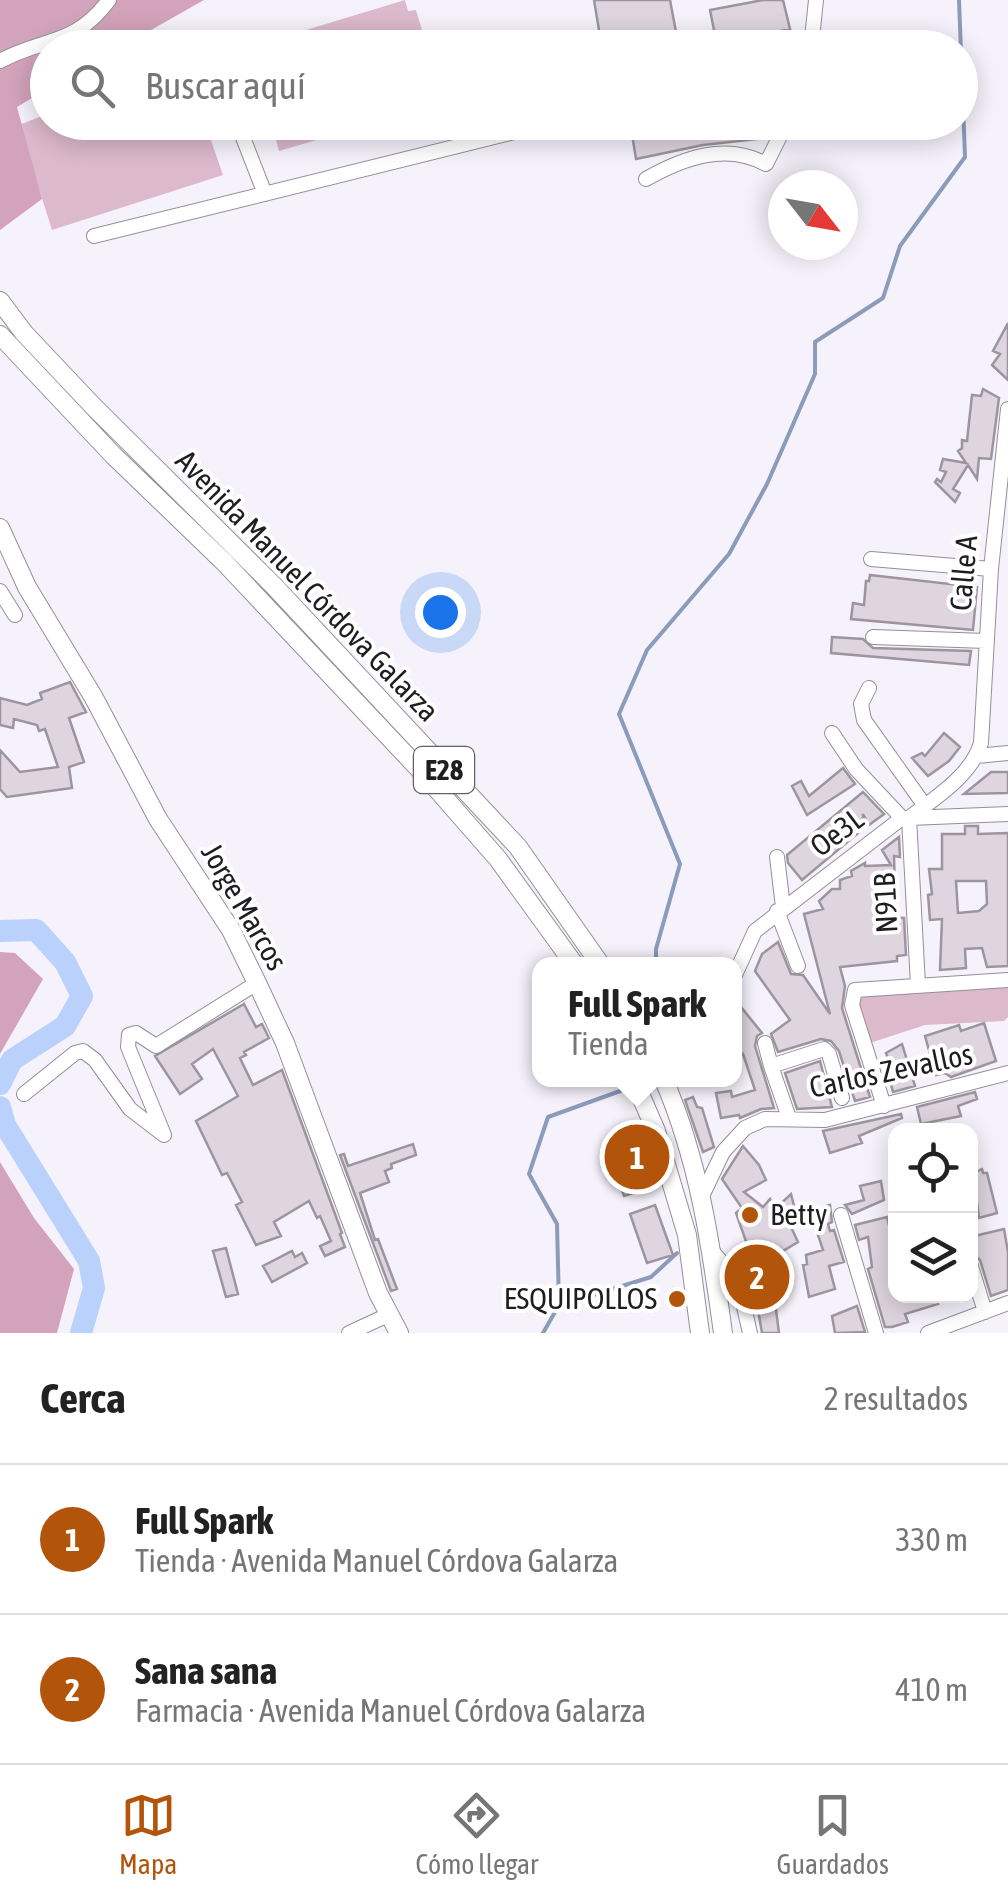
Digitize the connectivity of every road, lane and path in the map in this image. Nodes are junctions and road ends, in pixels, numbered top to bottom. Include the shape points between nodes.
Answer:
1 (109, 0) edge
2 (816, 0) edge
3 (78, 30) edge
4 (813, 30) edge
5 (30, 49) edge
6 (0, 60) edge
7 (244, 140) edge
8 (482, 140) edge
9 (778, 140) edge
10 (646, 178) dead end
11 (265, 194) junction
12 (94, 236) dead end
13 (0, 302) edge
14 (0, 335) edge
15 (1008, 408) edge
16 (1004, 475) edge
17 (1008, 506) edge
18 (0, 528) edge
19 (996, 531) junction
20 (871, 560) dead end
21 (991, 569) junction
22 (274, 586) junction
23 (0, 591) edge
24 (260, 600) junction
25 (16, 615) dead end
26 (873, 637) dead end
27 (986, 641) junction
28 (869, 688) dead end
29 (832, 733) dead end
30 (979, 749) junction
31 (1008, 753) edge
32 (925, 806) junction
33 (1008, 814) edge
34 (906, 818) junction
35 (776, 857) dead end
36 (780, 909) junction
37 (569, 957) edge
38 (595, 957) edge
39 (742, 959) edge
40 (798, 966) dead end
41 (1008, 980) edge
42 (257, 983) junction
43 (918, 985) junction
44 (764, 1043) dead end
45 (771, 1066) junction
46 (1008, 1073) edge
47 (637, 1087) edge
48 (667, 1087) edge
49 (24, 1094) dead end
50 (842, 1098) dead end
51 (884, 1106) junction
52 (789, 1118) junction
53 (703, 1194) junction
54 (841, 1216) dead end
55 (712, 1251) junction
56 (978, 1289) edge
57 (1008, 1303) edge
58 (985, 1312) junction
59 (388, 1315) junction
60 (349, 1333) edge
61 (398, 1333) edge
62 (700, 1333) edge
63 (723, 1333) edge
64 (750, 1333) edge
65 (876, 1333) edge
66 (928, 1333) edge

1 - 3 street
2 - 4 street
5 - 6 street
7 - 11 street
8 - 11 street
9 - 10 street via 766,164 751,156 697,156
11 - 12 street
13 - 22 main road, Avenida Manuel Córdova Galarza / E28 via 93,406
14 - 24 main road, Avenida Manuel Córdova Galarza / E28
15 - 16 street, Calle A
16 - 19 street, Calle A
17 - 19 street
18 - 42 main road, Jorge Marcos via 158,819 231,930
19 - 21 street, Calle A
20 - 21 street
21 - 27 street, Calle A
22 - 24 main road
22 - 38 main road, Avenida Manuel Córdova Galarza / E28 via 518,847
23 - 25 street
24 - 37 main road, Avenida Manuel Córdova Galarza / E28 via 498,859
26 - 27 street
27 - 30 street, Calle A
28 - 32 street via 861,704 864,720
29 - 34 street via 856,769
30 - 31 street
30 - 32 street, Oe3L via 962,775
32 - 34 street, Oe3L
33 - 34 street
34 - 36 street, Oe3L
34 - 43 street, N91B
35 - 36 street
36 - 39 street, Oe3L via 755,931
36 - 40 street
41 - 43 street
42 - 49 street via 156,1046 136,1033 129,1036 164,1135 130,1110 82,1051
42 - 59 main road, Jorge Marcos
43 - 51 street via 854,990 852,1005
44 - 45 street
45 - 50 street via 824,1049
45 - 52 street
46 - 51 street, Carlos Zevallos
47 - 62 main road via 688,1236
48 - 53 main road
51 - 52 street, Carlos Zevallos via 825,1120
52 - 53 street, Carlos Zevallos via 744,1128
53 - 55 main road
54 - 65 street
55 - 63 main road
55 - 64 street via 738,1281
56 - 58 street
57 - 58 street
58 - 66 street
59 - 60 street
59 - 61 main road, Jorge Marcos

